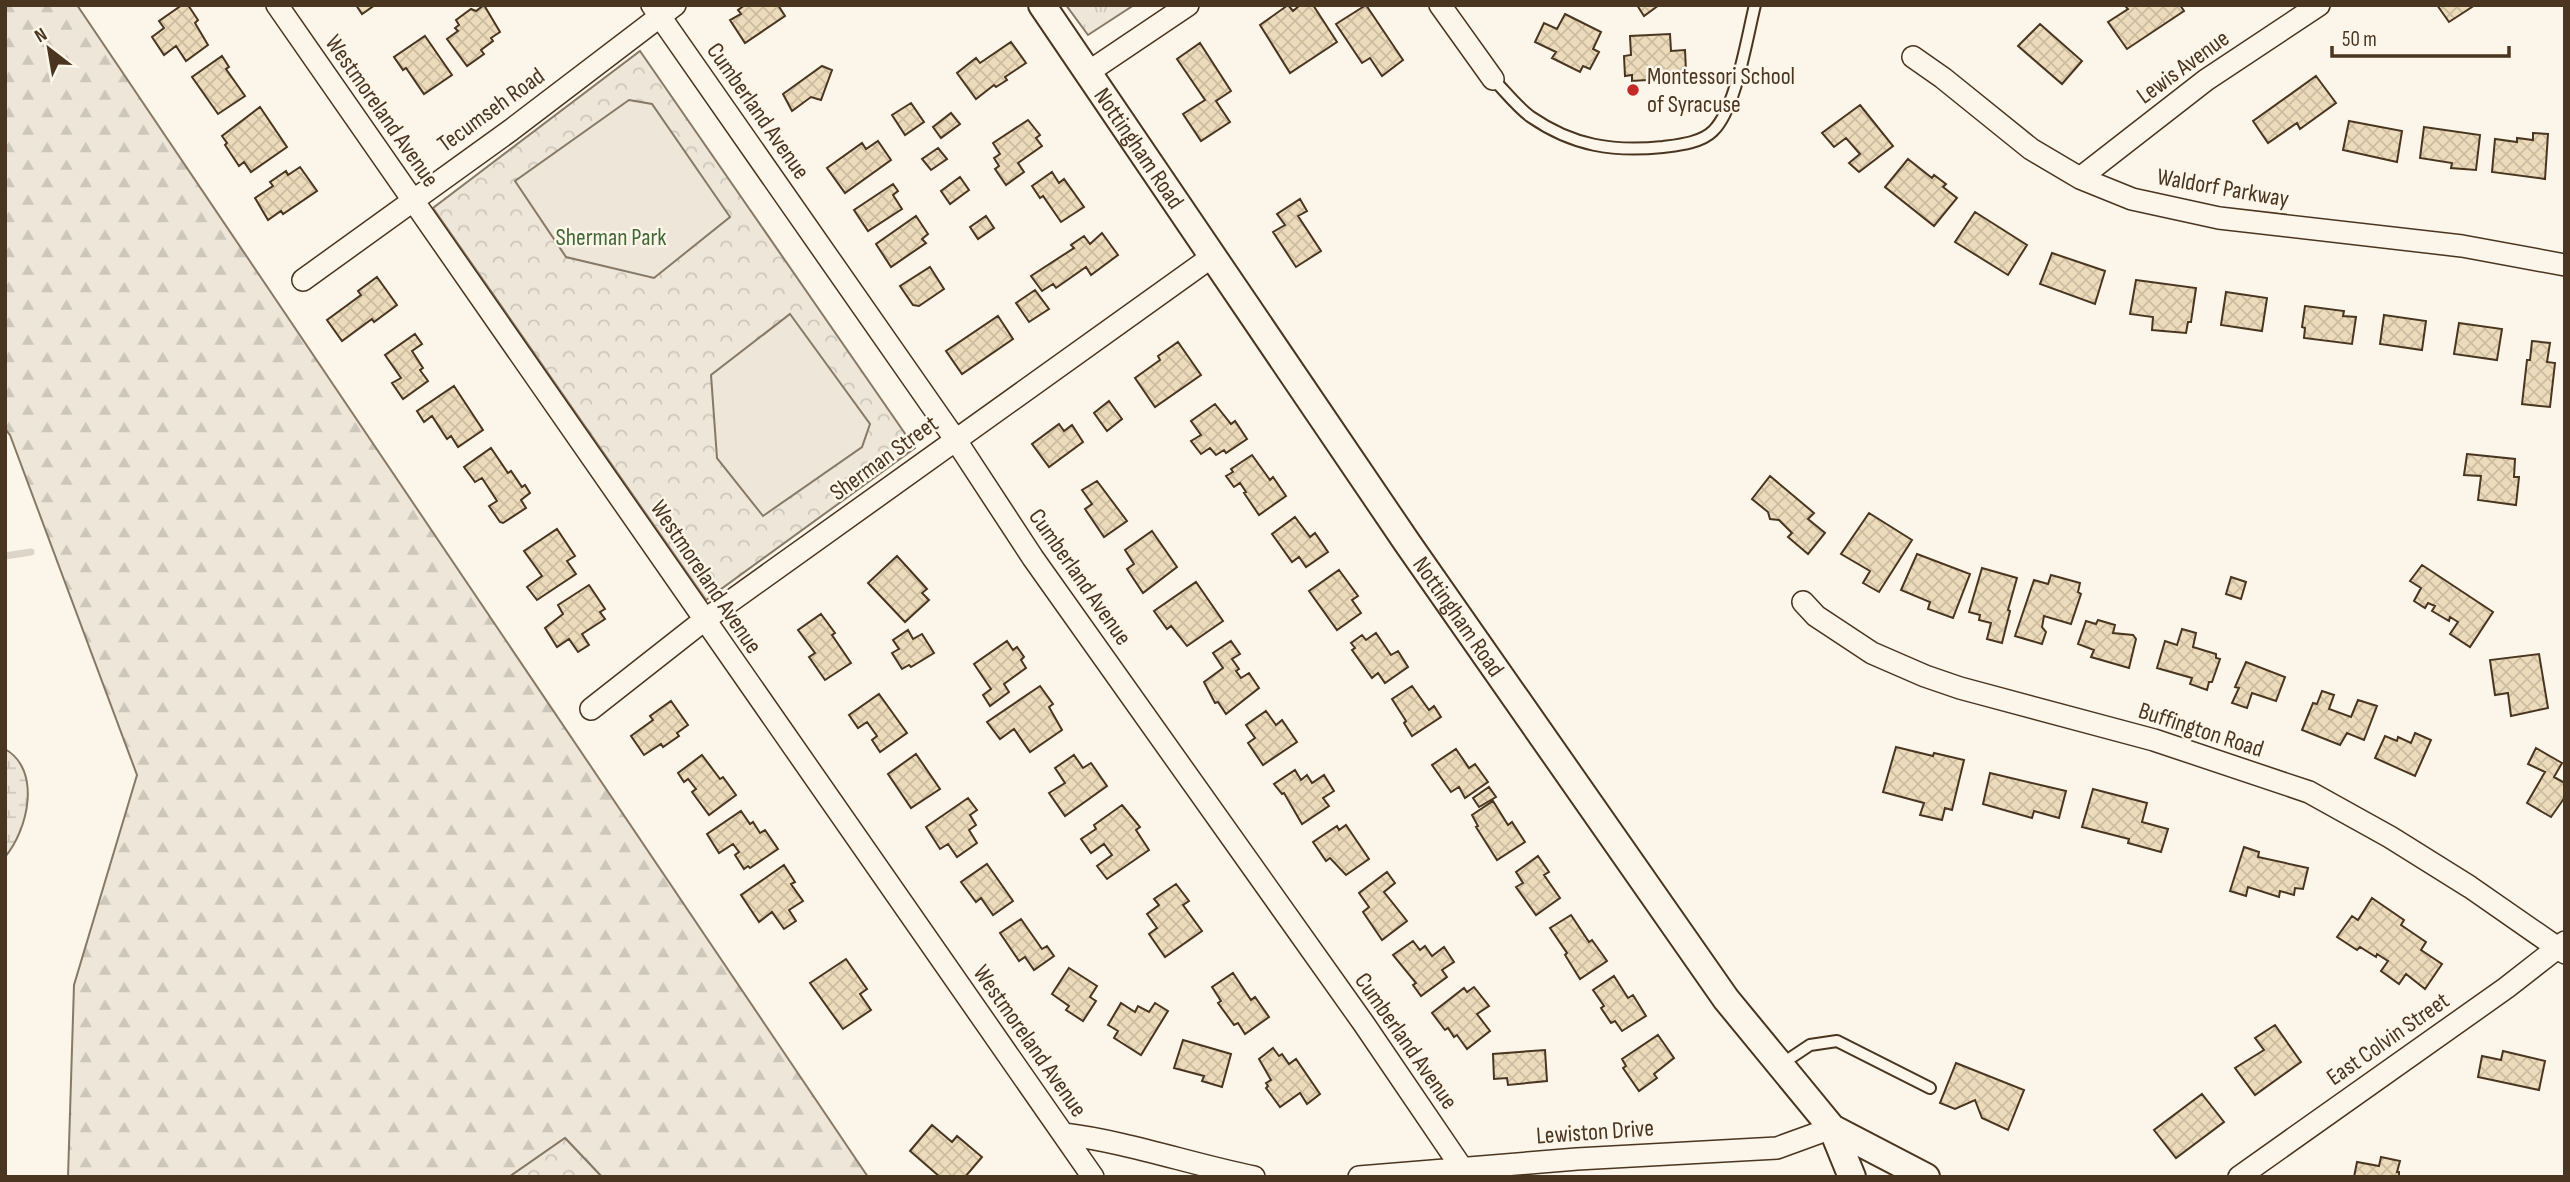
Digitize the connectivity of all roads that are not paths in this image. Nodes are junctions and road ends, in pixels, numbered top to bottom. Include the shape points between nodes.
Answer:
1 (276, 5) edge
2 (1042, 5) edge
3 (1188, 5) edge
4 (1440, 5) edge
5 (2319, 5) edge
6 (1754, 6) edge
7 (662, 9) edge
8 (1913, 57) dead end
9 (1087, 73) junction
10 (1493, 79) joint
11 (2080, 178) junction
12 (411, 200) junction
13 (1213, 256) junction
14 (2565, 265) edge
15 (303, 280) dead end
16 (955, 439) junction
17 (1803, 602) dead end
18 (704, 621) junction
19 (591, 709) dead end
20 (2562, 948) edge
21 (1780, 1065) junction
22 (1930, 1088) dead end
23 (1832, 1128) junction
24 (1063, 1134) junction
25 (1465, 1173) edge
26 (1093, 1177) edge
27 (1254, 1177) edge
28 (1359, 1177) edge
29 (1852, 1177) edge
30 (1926, 1177) edge
31 (2239, 1177) edge

1 - 12 street, Westmoreland Avenue
2 - 9 street, Nottingham Road
3 - 9 street
4 - 10 street
5 - 11 street, Lewis Avenue via 2206,80
6 - 10 lane via 1730,102 1713,132 1687,144 1594,147 1529,116
7 - 12 street, Tecumseh Road via 511,130
7 - 16 street, Cumberland Avenue
8 - 11 street, Waldorf Parkway via 2031,149
9 - 13 street, Nottingham Road
11 - 14 street, Waldorf Parkway via 2132,199 2219,218 2462,246
12 - 15 street, Tecumseh Road
12 - 18 street, Westmoreland Avenue
13 - 16 street, Sherman Street
13 - 21 street, Nottingham Road via 1718,988
16 - 18 street, Sherman Street
16 - 25 street, Cumberland Avenue via 1033,558
17 - 20 street, Buffington Road via 1816,616 1872,653 1925,676 2154,740 2309,792 2390,836
18 - 19 street, Sherman Street
18 - 24 street, Westmoreland Avenue
20 - 31 street, East Colvin Street
21 - 22 lane via 1810,1045 1838,1041
21 - 23 street, Nottingham Road
23 - 25 street, Lewiston Drive via 1777,1148 1577,1159
23 - 29 street
23 - 30 street, Nottingham Road
24 - 26 street, Westmoreland Avenue
24 - 27 street
25 - 28 street, Lewiston Drive

